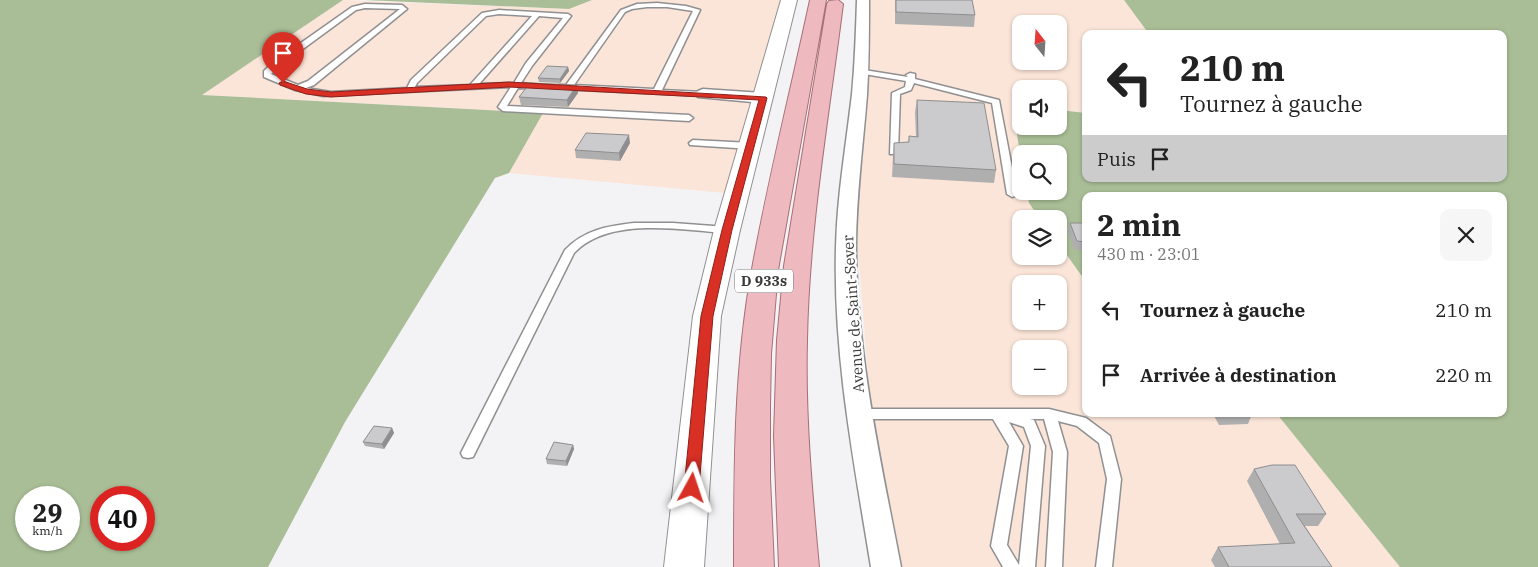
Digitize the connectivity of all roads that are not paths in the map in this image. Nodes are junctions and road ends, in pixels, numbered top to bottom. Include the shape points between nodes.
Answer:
1 (789, 0) edge
2 (818, 0) edge
3 (835, 0) edge
4 (864, 0) edge
5 (538, 14) junction
6 (861, 72) junction
7 (911, 80) junction
8 (518, 85) junction
9 (472, 87) junction
10 (298, 88) junction
11 (568, 88) junction
12 (410, 90) junction
13 (657, 92) junction
14 (703, 94) joint
15 (763, 98) junction
16 (689, 118) dead end
17 (693, 143) dead end
18 (751, 146) junction
19 (892, 152) edge
20 (1012, 194) dead end
21 (727, 230) junction
22 (860, 414) junction
23 (998, 414) junction
24 (1049, 414) junction
25 (468, 453) dead end
26 (684, 567) edge
27 (754, 567) edge
28 (799, 567) edge
29 (886, 567) edge
30 (1012, 567) edge
31 (1027, 567) edge
32 (1054, 567) edge
33 (1104, 567) edge

1 - 15 street
2 - 27 main road, D 933s via 765,270 754,406
3 - 28 main road, D 933s via 797,266 792,340 791,436
4 - 6 street, Avenue de Saint-Sever
5 - 8 lane via 568,16 529,64
5 - 9 lane
5 - 12 lane via 484,14 414,82
6 - 7 lane
6 - 22 street, Avenue de Saint-Sever via 846,249
7 - 19 lane via 908,88 896,93
7 - 20 lane via 996,102
8 - 9 lane
8 - 11 lane
8 - 16 lane via 502,107
9 - 12 lane
10 - 10 lane via 267,75 268,71 354,8 404,9 311,83
10 - 12 lane via 318,94
11 - 13 lane
11 - 13 lane via 628,7 694,9 696,14
13 - 14 lane
14 - 15 street
15 - 18 street
17 - 18 lane
18 - 21 street
21 - 25 lane via 632,226 606,229 582,240 569,252
21 - 26 street via 707,316
22 - 23 lane
22 - 29 street, Avenue de Saint-Sever
23 - 24 lane
23 - 30 lane via 1016,446 999,546
23 - 31 lane via 1029,424 1038,446
24 - 32 lane via 1060,452
24 - 33 lane via 1081,422 1105,440 1114,479

